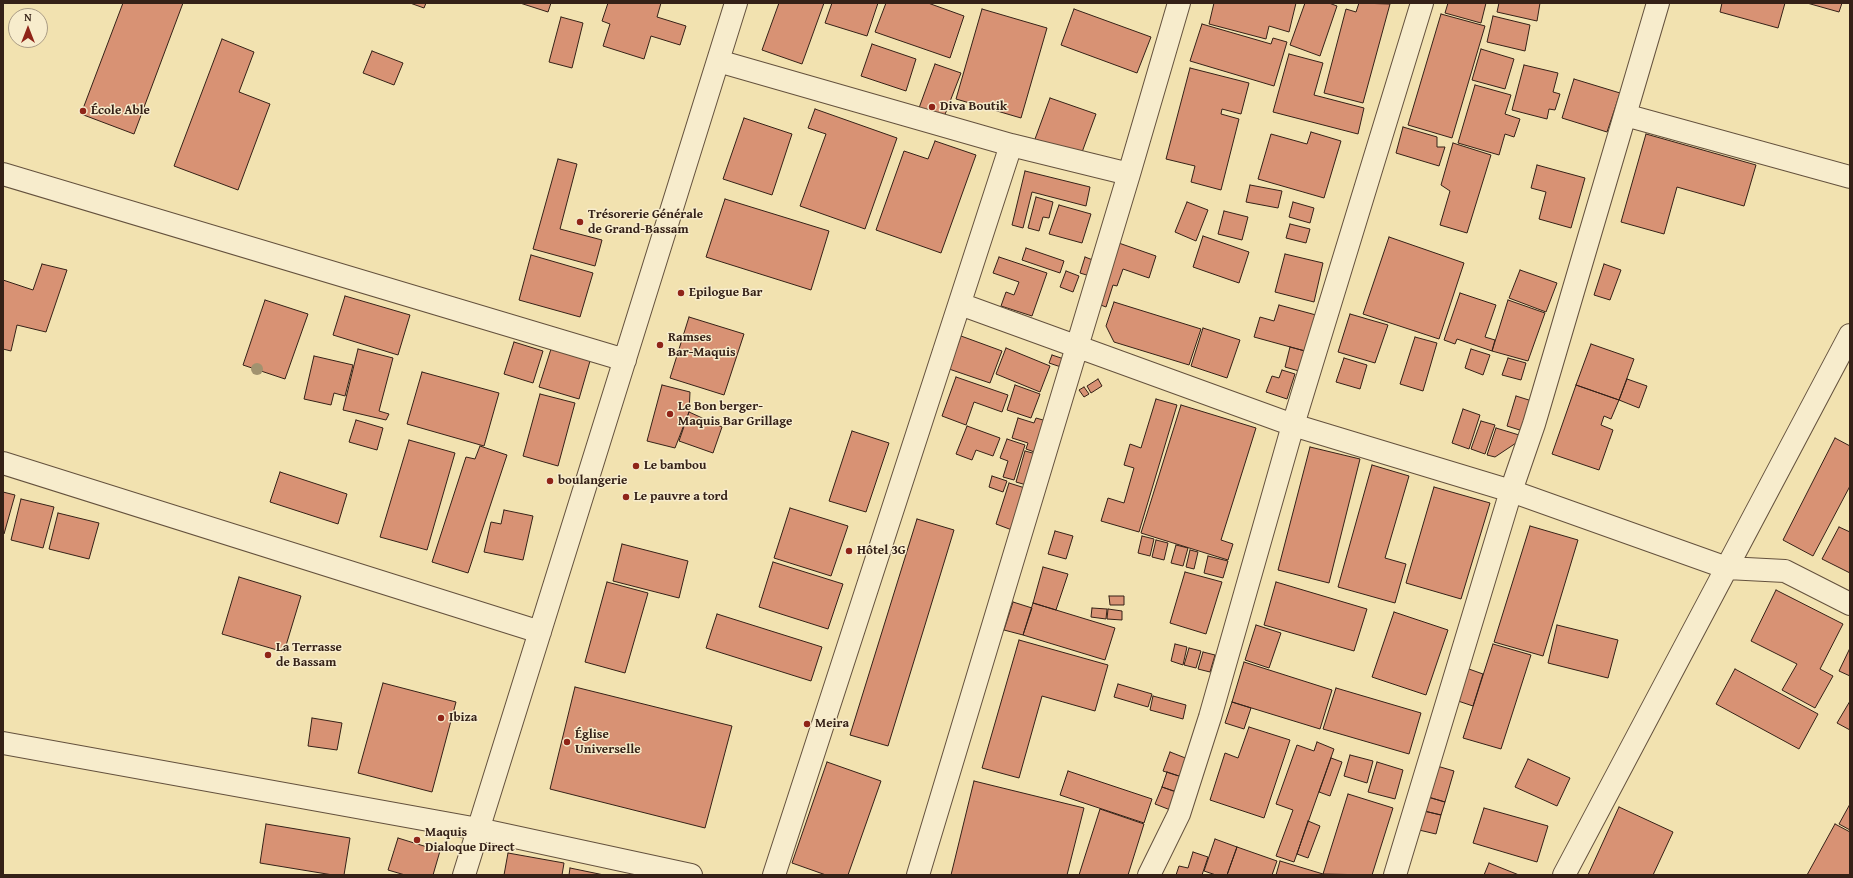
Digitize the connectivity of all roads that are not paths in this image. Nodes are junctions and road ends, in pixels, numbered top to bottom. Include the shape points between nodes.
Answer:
1 (736, 3) edge
2 (1178, 3) edge
3 (1422, 3) edge
4 (1658, 3) edge
5 (718, 61) junction
6 (1625, 115) junction
7 (1011, 145) junction
8 (3, 174) edge
9 (1129, 174) junction
10 (1850, 176) edge
11 (960, 304) junction
12 (1850, 334) edge
13 (1077, 346) junction
14 (625, 360) junction
15 (1293, 425) junction
16 (3, 463) edge
17 (1510, 492) junction
18 (1727, 568) junction
19 (1850, 604) edge
20 (540, 632) junction
21 (3, 743) edge
22 (478, 829) junction
23 (464, 875) edge
24 (691, 875) edge
25 (774, 875) edge
26 (918, 875) edge
27 (1149, 875) edge
28 (1395, 875) edge
29 (1564, 875) edge

1 - 5 street
2 - 9 street
3 - 15 street
4 - 6 street
5 - 7 street
5 - 14 street
6 - 10 street
6 - 17 street via 1534,424
7 - 9 street
7 - 11 street
8 - 14 street
9 - 13 street
11 - 13 street
11 - 25 street
12 - 18 street
13 - 15 street
13 - 26 street
14 - 20 street
15 - 17 street
15 - 27 street via 1210,717 1179,814
16 - 20 street
17 - 18 street
17 - 28 street
18 - 19 street via 1785,571
18 - 29 street
20 - 22 street
21 - 22 street
22 - 23 street
22 - 24 street

